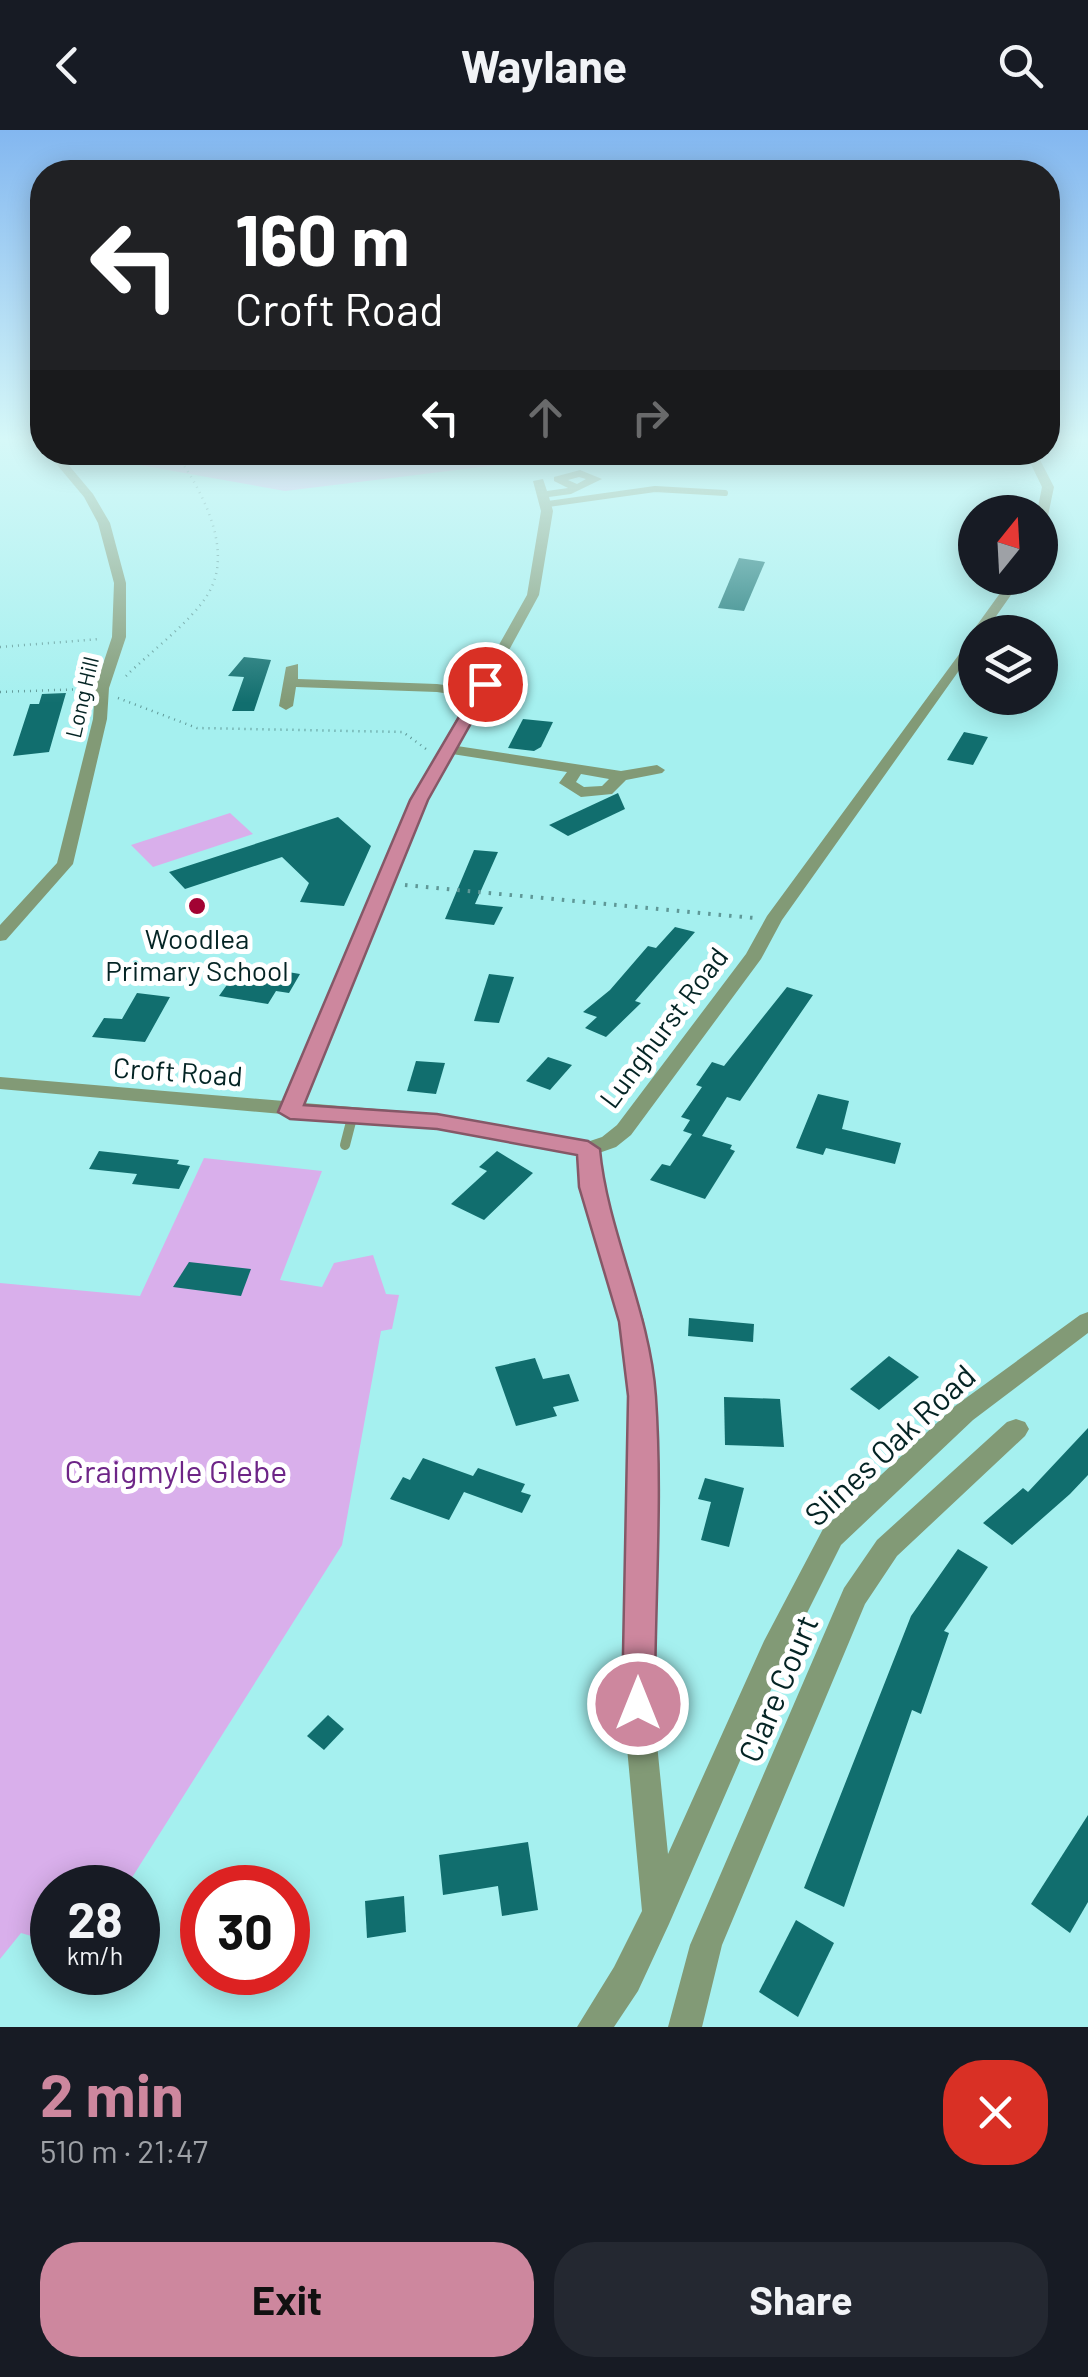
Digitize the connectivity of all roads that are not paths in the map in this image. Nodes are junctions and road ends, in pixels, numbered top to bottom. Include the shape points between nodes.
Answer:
1 (105, 526) edge
2 (540, 526) edge
3 (958, 661) edge
4 (479, 694) junction
5 (286, 706) dead end
6 (447, 751) junction
7 (657, 770) dead end
8 (0, 936) edge
9 (0, 1084) edge
10 (290, 1112) junction
11 (353, 1114) junction
12 (346, 1145) dead end
13 (588, 1149) junction
14 (1088, 1321) edge
15 (1016, 1429) dead end
16 (658, 1913) junction
17 (594, 2027) edge
18 (685, 2027) edge

1 - 8 street, Long Hill via 120,583 119,638 65,864
2 - 4 street via 533,595
3 - 13 street, Lunghurst Road via 624,1130
4 - 5 street via 291,675
4 - 6 street
6 - 7 street via 579,767 567,783 581,792 606,791 621,776
6 - 10 street via 419,800
9 - 10 street, Croft Road
10 - 11 street, Croft Road
11 - 12 lane
11 - 13 street, Croft Road via 437,1121
13 - 16 street via 592,1187 632,1322 642,1396 638,1704
14 - 16 street, Slines Oak Road via 964,1413 832,1538 774,1650
15 - 18 street, Clare Court via 887,1548 854,1597 706,1944
16 - 17 street, Slines Oak Road

